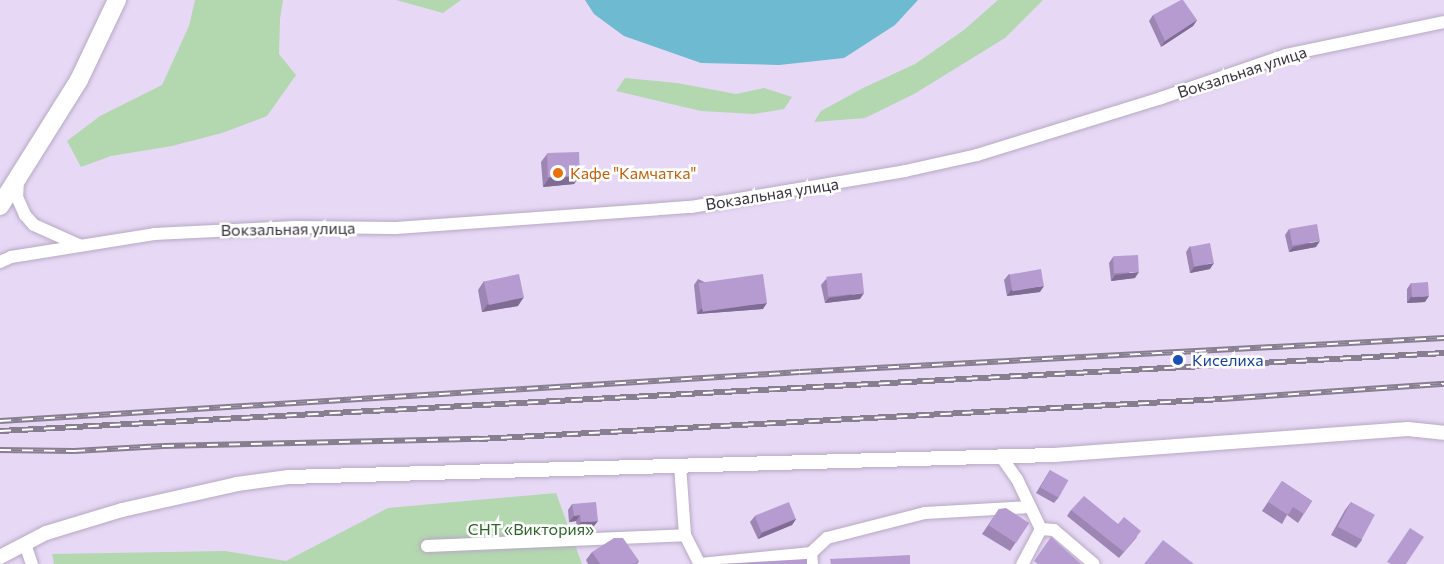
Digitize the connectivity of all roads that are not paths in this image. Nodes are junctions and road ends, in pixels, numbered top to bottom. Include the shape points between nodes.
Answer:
1 (117, 0) edge
2 (1444, 22) edge
3 (18, 176) junction
4 (0, 206) edge
5 (80, 246) junction
6 (0, 262) edge
7 (1444, 434) edge
8 (1000, 455) junction
9 (680, 465) junction
10 (1030, 507) junction
11 (1041, 530) junction
12 (685, 535) junction
13 (25, 544) junction
14 (427, 546) dead end
15 (0, 557) edge
16 (812, 559) edge
17 (32, 564) edge
18 (1022, 564) edge
19 (1094, 564) edge

1 - 3 main road via 78,80
2 - 5 street, Вокзальная улица via 1286,55 977,155 691,207 396,228 295,227 164,233
3 - 4 main road
3 - 5 street via 17,197 34,225
5 - 6 street, Вокзальная улица
7 - 8 street via 1408,429 1066,454
8 - 9 street
8 - 10 street
9 - 12 street
9 - 13 street via 289,477 237,484 122,510 46,532
10 - 11 street
10 - 16 street via 925,513 827,538
11 - 18 street
11 - 19 street via 1054,530
12 - 14 street
12 - 16 street via 700,564
13 - 15 street
13 - 17 street

